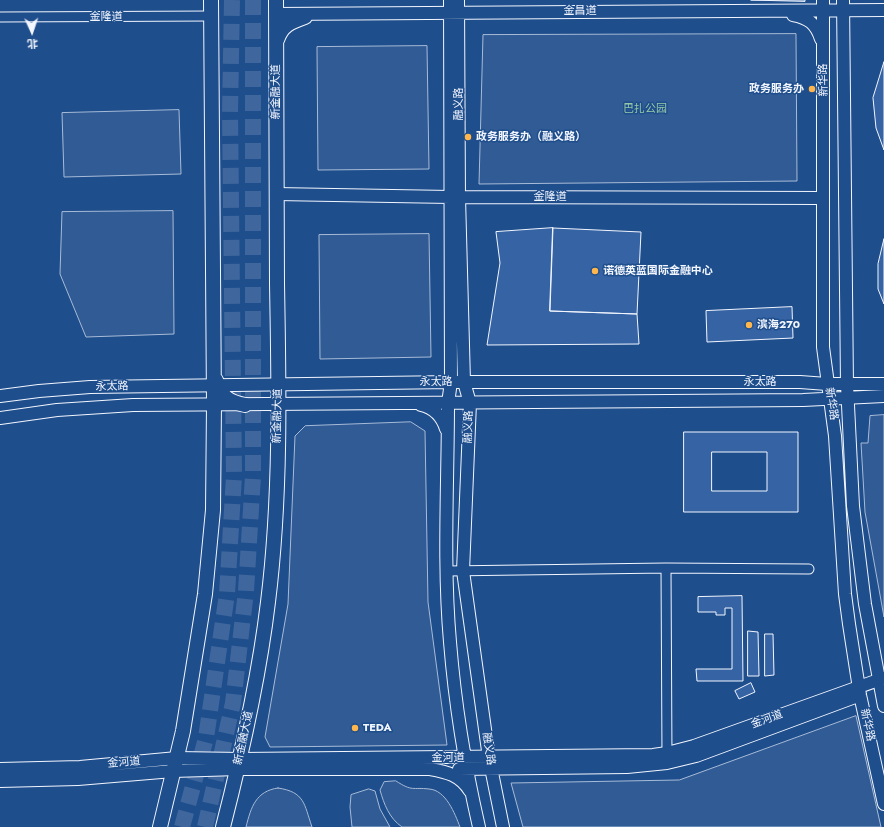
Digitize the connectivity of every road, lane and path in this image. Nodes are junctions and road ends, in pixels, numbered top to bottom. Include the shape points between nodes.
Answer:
1 (211, 0) edge
2 (823, 8) edge
3 (843, 8) edge
4 (456, 9) edge
5 (276, 10) edge
6 (884, 10) edge
7 (793, 15) junction
8 (884, 15) edge
9 (212, 16) junction
10 (0, 18) edge
11 (305, 18) junction
12 (276, 42) junction
13 (823, 49) junction
14 (276, 194) junction
15 (455, 197) junction
16 (823, 198) junction
17 (215, 381) junction
18 (451, 382) junction
19 (464, 382) junction
20 (279, 384) junction
21 (827, 384) junction
22 (876, 388) edge
23 (847, 391) junction
24 (0, 396) edge
25 (884, 396) edge
26 (831, 398) junction
27 (412, 403) junction
28 (448, 403) junction
29 (470, 403) junction
30 (279, 404) junction
31 (214, 405) junction
32 (245, 405) junction
33 (0, 418) edge
34 (448, 436) junction
35 (666, 568) junction
36 (809, 569) dead end
37 (447, 571) junction
38 (464, 571) junction
39 (855, 658) junction
40 (882, 683) edge
41 (860, 691) junction
42 (832, 696) junction
43 (884, 706) edge
44 (177, 758) junction
45 (667, 758) junction
46 (466, 763) junction
47 (239, 764) junction
48 (489, 765) junction
49 (430, 768) junction
50 (0, 769) edge
51 (173, 771) junction
52 (0, 781) edge
53 (473, 800) junction
54 (884, 804) edge
55 (160, 827) edge
56 (223, 827) edge
57 (479, 827) edge
58 (504, 827) edge

1 - 9 main road
2 - 3 street, 金昌道
2 - 4 street, 金昌道
2 - 7 street, 金昌道
2 - 13 street, 新华路
3 - 6 street, 金昌道
3 - 8 street, 金昌道
3 - 23 street, 新华路
4 - 5 street, 金昌道
4 - 7 street, 金昌道
4 - 11 street via 432,16
4 - 15 street, 融义路
5 - 11 street
5 - 12 main road, 新金融大道
7 - 13 street via 806,18 814,24
9 - 10 street, 金隆道
9 - 17 main road
11 - 12 main road via 285,25 279,32
12 - 14 main road, 新金融大道
13 - 16 street, 新华路
14 - 15 street, 金隆道
14 - 20 main road, 新金融大道
15 - 16 street, 金隆道
15 - 18 street, 融义路
15 - 19 street, 融义路
16 - 21 street, 新华路 via 823,347
17 - 20 street, 永太路
17 - 24 street, 永太路 via 39,390
17 - 31 main road
17 - 32 main road via 225,398 230,402
18 - 19 street, 永太路
18 - 20 street, 永太路
18 - 28 street, 融义路
19 - 21 street, 永太路
19 - 29 street, 融义路
20 - 30 main road, 新金融大道
21 - 23 street, 永太路
21 - 26 street, 新华路
22 - 23 street, 永太路
22 - 25 street, 永太路
23 - 26 street, 永太路
23 - 40 street, 新华路 via 860,566
26 - 29 street, 永太路
26 - 39 street, 新华路 via 845,594
27 - 28 street, 永太路
27 - 30 street, 永太路
27 - 34 street via 428,406 437,414 444,423
28 - 29 street, 永太路
28 - 34 street, 融义路
29 - 38 street, 融义路
30 - 32 street, 永太路
30 - 47 main road, 新金融大道 via 275,531 268,601 259,664
31 - 32 street, 永太路
31 - 33 street, 永太路 via 132,405 57,410
31 - 44 main road via 213,510 205,594
34 - 37 street, 融义路
35 - 36 street
35 - 38 street
35 - 45 street
37 - 38 street
37 - 46 street, 融义路 via 450,641
38 - 48 street, 融义路
39 - 41 street, 新华路
39 - 42 street via 849,683
40 - 41 street, 金河道
40 - 43 street, 新华路
41 - 42 street, 金河道
41 - 45 street, 金河道 via 696,756
41 - 54 street, 新华路
42 - 45 street, 金河道
44 - 47 street, 金河道
44 - 50 street, 金河道 via 80,767
44 - 51 main road
45 - 48 street, 金河道 via 627,767
45 - 48 street, 金河道 via 514,758
46 - 47 street, 金河道
46 - 48 street, 金河道
46 - 49 street, 金河道
46 - 53 street, 融义路
47 - 49 street
47 - 51 street, 金河道
47 - 56 main road, 新金融大道
48 - 53 street via 474,784
48 - 58 street, 融义路
49 - 53 street via 459,778 467,786
51 - 52 street, 金河道 via 78,779
51 - 55 main road
53 - 57 street, 融义路

